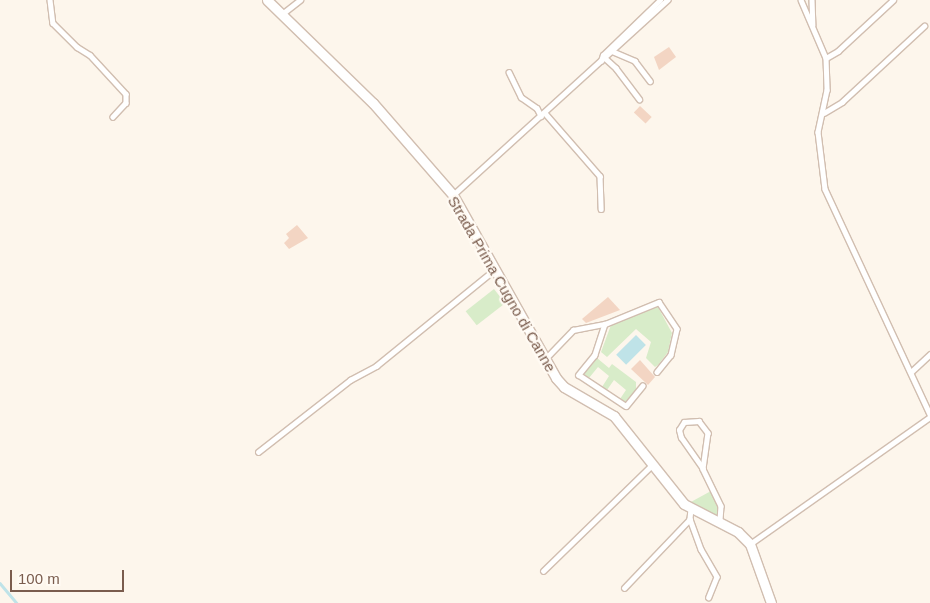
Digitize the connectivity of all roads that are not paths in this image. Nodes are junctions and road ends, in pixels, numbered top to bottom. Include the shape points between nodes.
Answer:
1 (50, 0) edge
2 (267, 0) edge
3 (300, 0) edge
4 (660, 0) edge
5 (667, 0) edge
6 (802, 0) edge
7 (812, 0) edge
8 (893, 0) edge
9 (282, 14) junction
10 (813, 26) junction
11 (924, 26) dead end
12 (612, 51) junction
13 (826, 58) junction
14 (603, 60) junction
15 (509, 72) dead end
16 (650, 81) dead end
17 (639, 99) dead end
18 (546, 112) junction
19 (824, 113) junction
20 (541, 116) junction
21 (113, 117) dead end
22 (453, 195) junction
23 (601, 209) dead end
24 (494, 270) junction
25 (605, 324) junction
26 (930, 354) edge
27 (545, 360) junction
28 (658, 372) dead end
29 (911, 372) junction
30 (642, 386) dead end
31 (930, 412) edge
32 (258, 452) dead end
33 (653, 464) junction
34 (703, 469) junction
35 (690, 509) junction
36 (690, 519) junction
37 (720, 522) junction
38 (750, 544) junction
39 (543, 570) dead end
40 (624, 588) dead end
41 (709, 597) dead end
42 (771, 603) edge

1 - 21 lane via 53,23 76,47 90,55 126,94 126,103
2 - 9 street, Strada Prima Cugno di Canne
3 - 9 lane
4 - 14 lane via 603,55
5 - 12 lane
6 - 10 lane
7 - 10 lane
8 - 13 lane via 838,51
9 - 22 street, Strada Prima Cugno di Canne via 373,103
10 - 13 lane
11 - 19 lane via 842,102
12 - 14 lane
12 - 16 lane via 635,61
13 - 19 lane
14 - 17 lane via 616,68
14 - 18 lane
15 - 20 lane via 521,97 538,108
18 - 20 lane
18 - 23 lane via 600,176
19 - 29 lane via 818,132 828,195
20 - 22 lane
22 - 24 street, Strada Prima Cugno di Canne
24 - 27 street, Strada Prima Cugno di Canne
24 - 32 lane via 376,366 350,380
25 - 27 lane via 573,330
25 - 28 lane via 654,302 663,305 677,329 672,355
25 - 30 lane via 595,356 579,375 626,406
26 - 29 lane
27 - 33 street, Strada Prima Cugno di Canne via 564,387 614,416
29 - 31 lane
31 - 38 lane
33 - 35 street, Strada Prima Cugno di Canne
33 - 39 lane
34 - 34 lane via 708,433 698,422 684,422 679,430 681,438
34 - 37 lane via 721,506
35 - 36 lane
35 - 37 street, Strada Prima Cugno di Canne
36 - 40 lane
36 - 41 lane via 707,562 717,577
37 - 38 street, Strada Prima Cugno di Canne via 738,532
38 - 42 street

